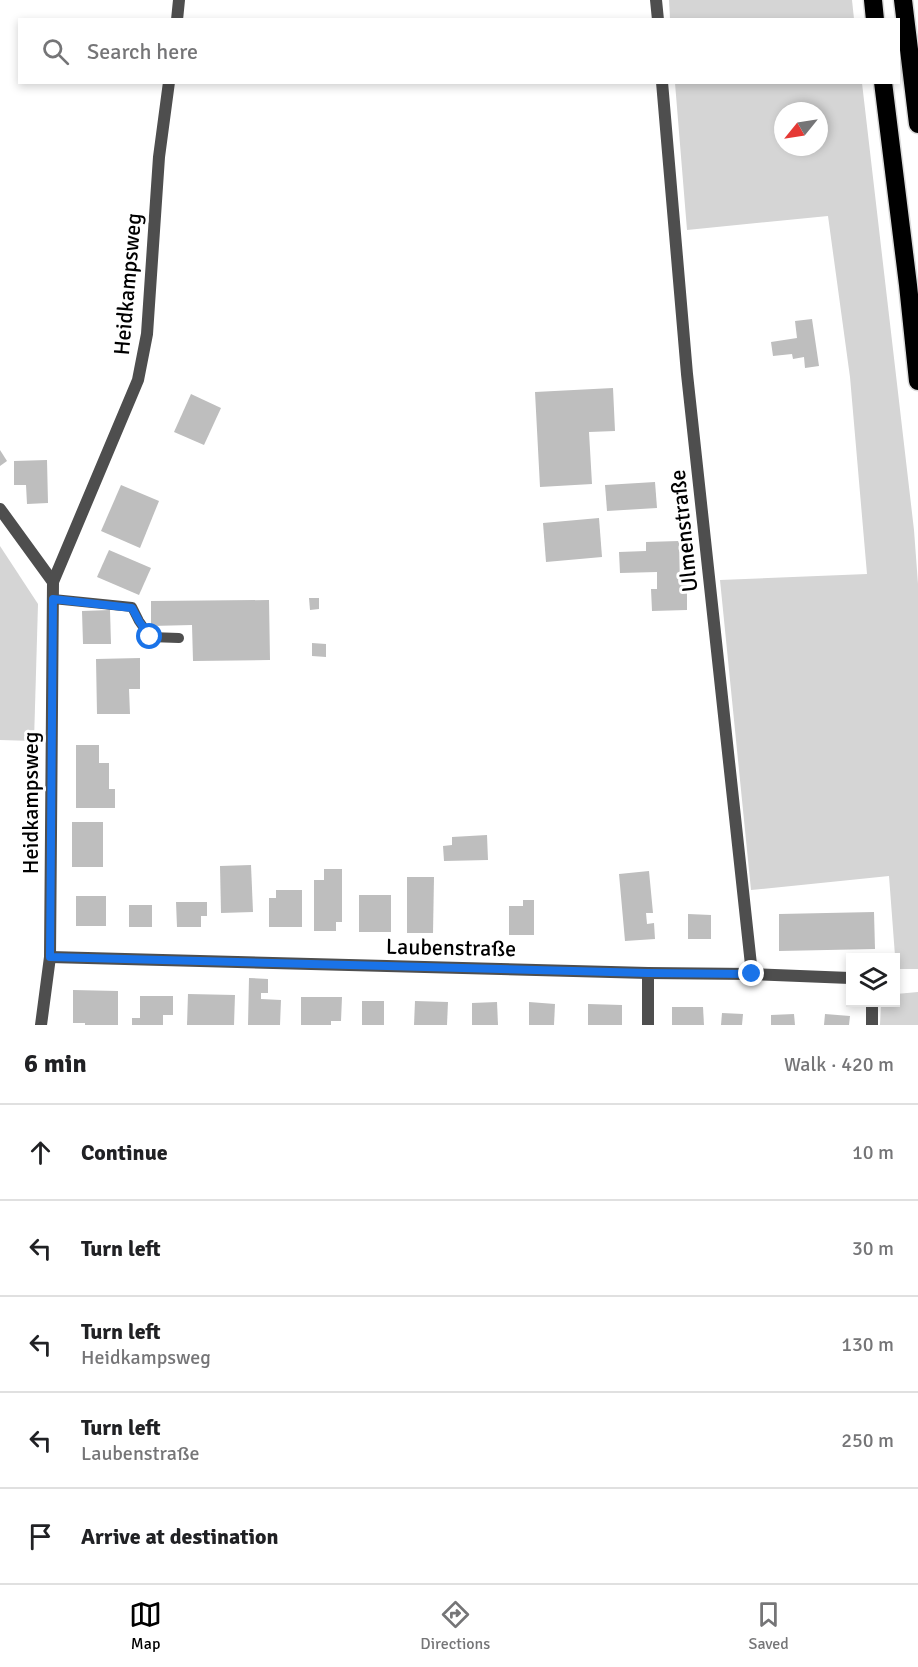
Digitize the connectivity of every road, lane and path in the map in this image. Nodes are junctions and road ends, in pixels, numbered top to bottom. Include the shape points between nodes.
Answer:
1 (179, 0) edge
2 (656, 0) edge
3 (873, 0) edge
4 (903, 0) edge
5 (177, 18) edge
6 (658, 18) edge
7 (875, 18) edge
8 (169, 84) edge
9 (662, 84) edge
10 (883, 84) edge
11 (918, 124) edge
12 (918, 381) edge
13 (0, 508) edge
14 (53, 582) junction
15 (53, 599) junction
16 (179, 638) dead end
17 (50, 957) junction
18 (648, 973) junction
19 (752, 974) junction
20 (846, 978) edge
21 (872, 1007) edge
22 (41, 1025) edge
23 (648, 1025) edge
24 (872, 1025) edge

1 - 5 street
2 - 6 street
3 - 7 highway
4 - 11 highway
8 - 14 street, Heidkampsweg via 159,157 147,334 138,380
9 - 19 street, Ulmenstraße via 687,374
10 - 12 highway
13 - 14 street
14 - 15 street, Heidkampsweg
15 - 16 lane via 132,608 150,637
15 - 17 street, Heidkampsweg
17 - 18 street, Laubenstraße
17 - 22 street, Heidkampsweg
18 - 19 street, Laubenstraße
18 - 23 street
19 - 20 street, Laubenstraße
21 - 24 street

